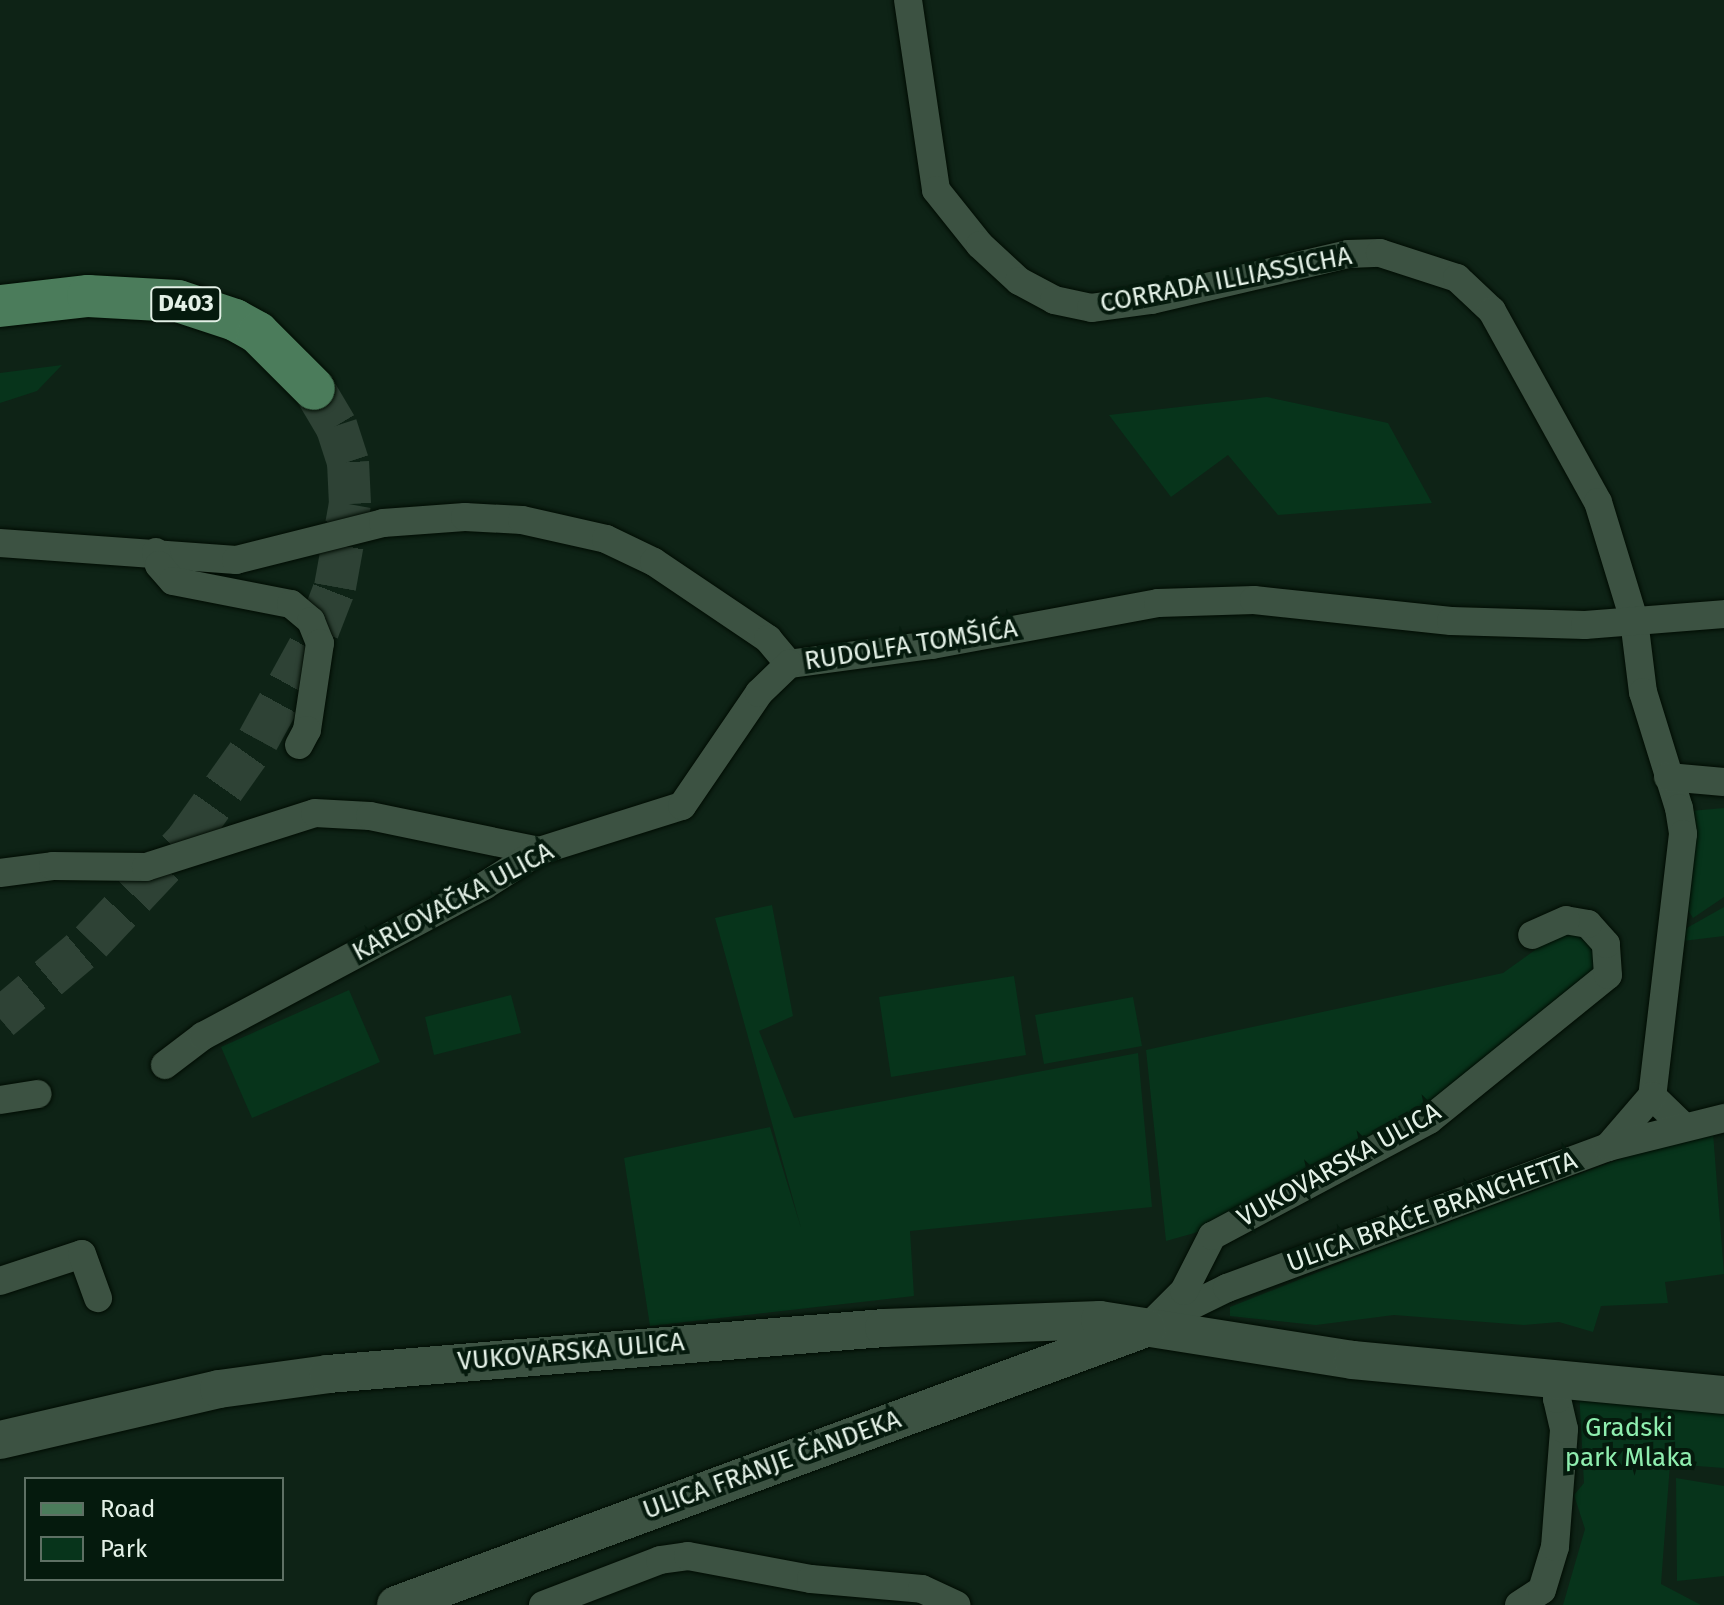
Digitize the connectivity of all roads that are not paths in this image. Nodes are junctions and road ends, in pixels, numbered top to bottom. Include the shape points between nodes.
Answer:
1 (908, 0) edge
2 (0, 306) edge
3 (314, 389) tunnel mouth
4 (0, 543) edge
5 (156, 552) junction
6 (1724, 614) edge
7 (1634, 620) junction
8 (789, 664) junction
9 (299, 745) dead end
10 (1668, 777) junction
11 (1724, 782) edge
12 (539, 851) junction
13 (0, 873) edge
14 (1532, 935) dead end
15 (165, 1065) dead end
16 (38, 1094) dead end
17 (1652, 1096) junction
18 (0, 1100) edge
19 (1724, 1118) edge
20 (1683, 1126) junction
21 (1608, 1147) junction
22 (1212, 1236) junction
23 (1253, 1278) junction
24 (0, 1281) edge
25 (98, 1298) dead end
26 (1148, 1327) junction
27 (1560, 1378) junction
28 (1724, 1395) edge
29 (0, 1440) edge
30 (396, 1605) edge
31 (543, 1605) edge
32 (956, 1605) edge
33 (1519, 1605) edge

1 - 7 street, CORRADA ILLIASSICHA via 936,190 947,209 1019,281 1054,300 1091,308 1151,300 1348,254 1380,253 1444,272 1470,287 1503,329 1598,502
2 - 3 main road, D403 via 99,295 178,301 258,333
4 - 5 street, RUDOLFA TOMŠIĆA
5 - 8 street, RUDOLFA TOMŠIĆA via 236,560 383,523 465,517 533,522 606,539 654,562 768,639
5 - 9 street via 173,581 291,604 311,621 320,643 307,730
6 - 7 street, RUDOLFA TOMŠIĆA
7 - 8 street, RUDOLFA TOMŠIĆA via 1535,624 1254,600 1158,603 932,645
7 - 10 street, CORRADA ILLIASSICHA via 1643,692
8 - 12 street, KARLOVAČKA ULICA via 759,693 682,806
10 - 11 street
10 - 17 street, CORRADA ILLIASSICHA via 1683,834
12 - 13 street via 370,816 315,813 146,867 53,866
12 - 15 street, KARLOVAČKA ULICA via 484,886 203,1036
14 - 22 street, VUKOVARSKA ULICA via 1566,920 1588,924 1611,955 1608,975 1429,1120
16 - 18 street
17 - 20 street
17 - 21 street
19 - 20 street, ULICA BRAĆE BRANCHETTA
20 - 21 street, ULICA BRAĆE BRANCHETTA
21 - 23 street, ULICA BRAĆE BRANCHETTA
22 - 23 street via 1211,1251 1223,1275
22 - 26 street, VUKOVARSKA ULICA via 1184,1291
23 - 26 street, ULICA BRAĆE BRANCHETTA
24 - 25 street via 82,1254
26 - 27 main road, VUKOVARSKA ULICA via 1353,1360
26 - 29 main road, VUKOVARSKA ULICA via 1100,1320 991,1323 526,1354 234,1386
26 - 30 main road, ULICA FRANJE ČANDEKA
27 - 28 main road, VUKOVARSKA ULICA
27 - 33 street via 1564,1441 1555,1547 1542,1590
31 - 32 street via 660,1560 709,1556 811,1579 922,1589

